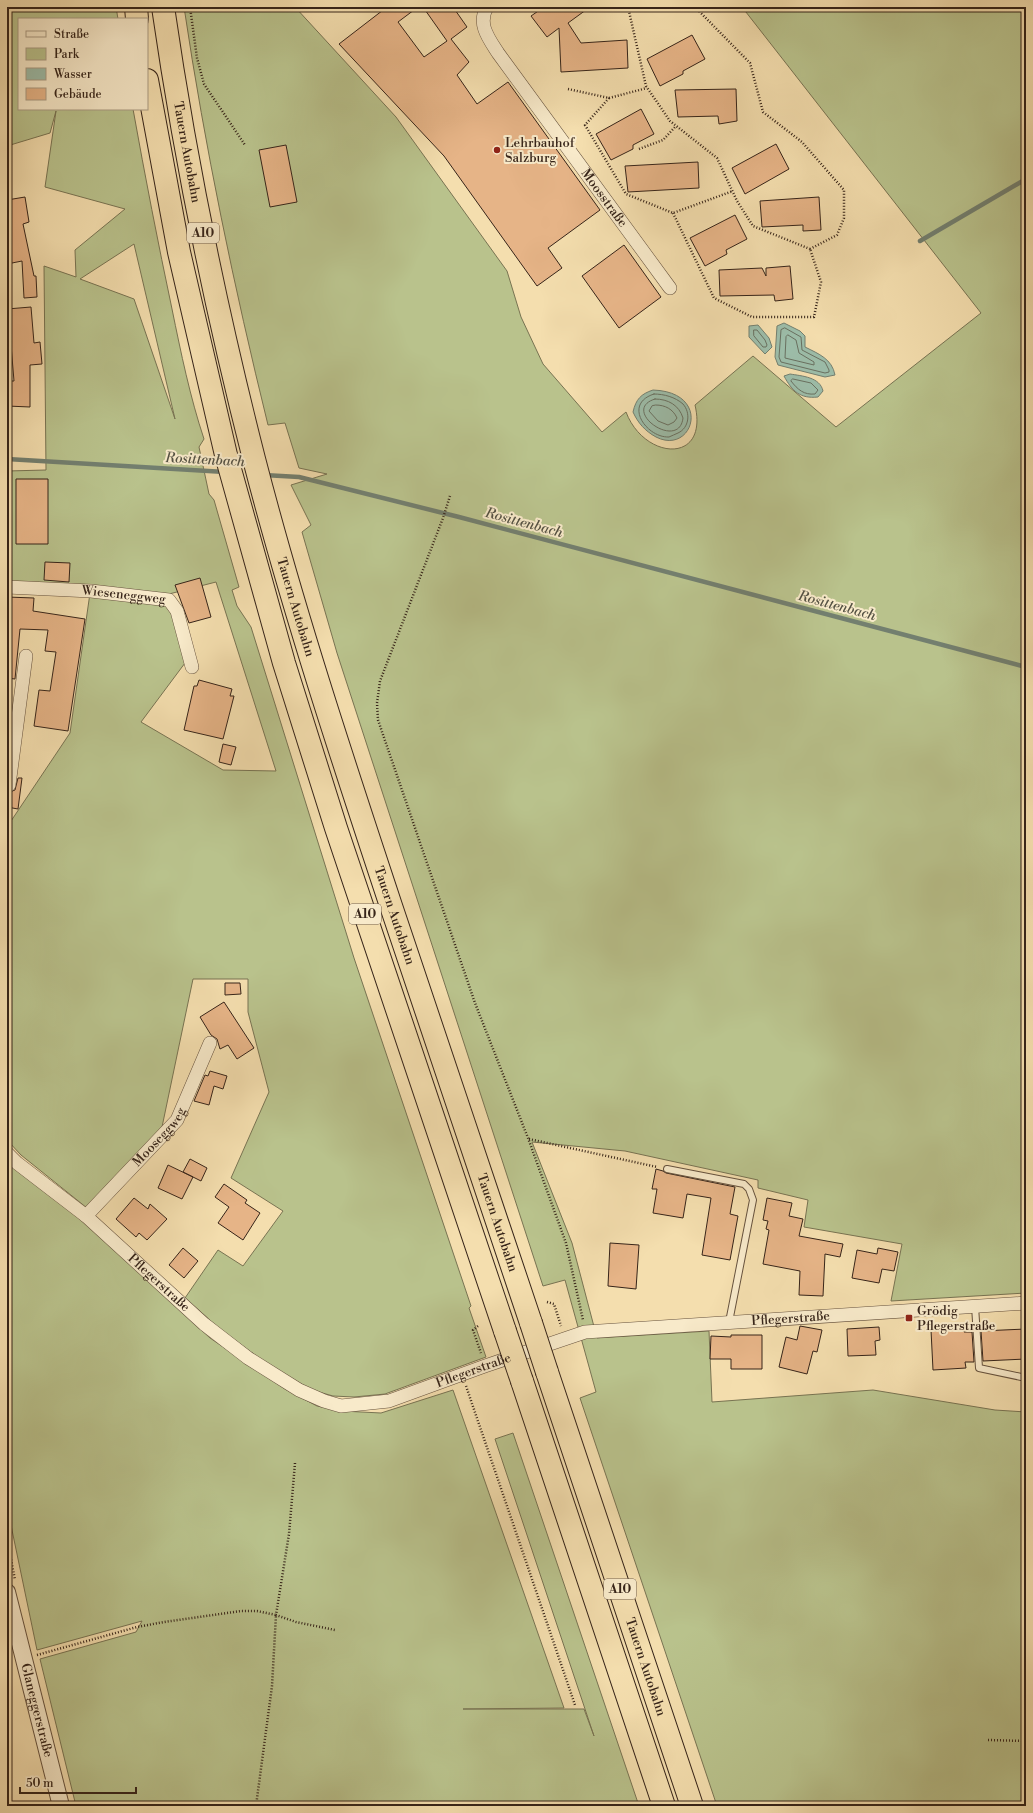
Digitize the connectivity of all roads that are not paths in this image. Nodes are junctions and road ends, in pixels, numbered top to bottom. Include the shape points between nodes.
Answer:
1 (136, 7) edge
2 (163, 7) edge
3 (488, 7) edge
4 (137, 18) edge
5 (148, 85) edge
6 (670, 288) dead end
7 (7, 587) edge
8 (26, 656) dead end
9 (192, 667) dead end
10 (7, 785) edge
11 (210, 1043) dead end
12 (7, 1153) edge
13 (667, 1169) road end
14 (86, 1216) junction
15 (1026, 1303) edge
16 (975, 1306) junction
17 (729, 1322) junction
18 (1026, 1378) edge
19 (7, 1592) edge
20 (61, 1806) edge
21 (664, 1806) edge
22 (692, 1806) edge

1 - 4 highway
2 - 22 highway, Tauern Autobahn / A10, bridge via 204,242 254,457 320,688
3 - 6 street, Moosstraße via 485,11 484,30 498,53
5 - 21 highway, Tauern Autobahn / A10, bridge via 179,252 226,455 284,663 336,828
7 - 9 street, Wieseneggweg via 91,590 169,600 177,611
8 - 10 street
11 - 14 street, Mooseggweg via 177,1120
12 - 14 street, Pflegerstraße via 16,1163
13 - 17 lane via 744,1184 749,1189 753,1200
14 - 17 street, Pflegerstraße via 204,1324 273,1376 298,1390 341,1406 389,1402 585,1332
15 - 16 street, Pflegerstraße
16 - 17 street, Pflegerstraße
16 - 18 lane via 979,1368
19 - 20 street, Glaneggerstraße

